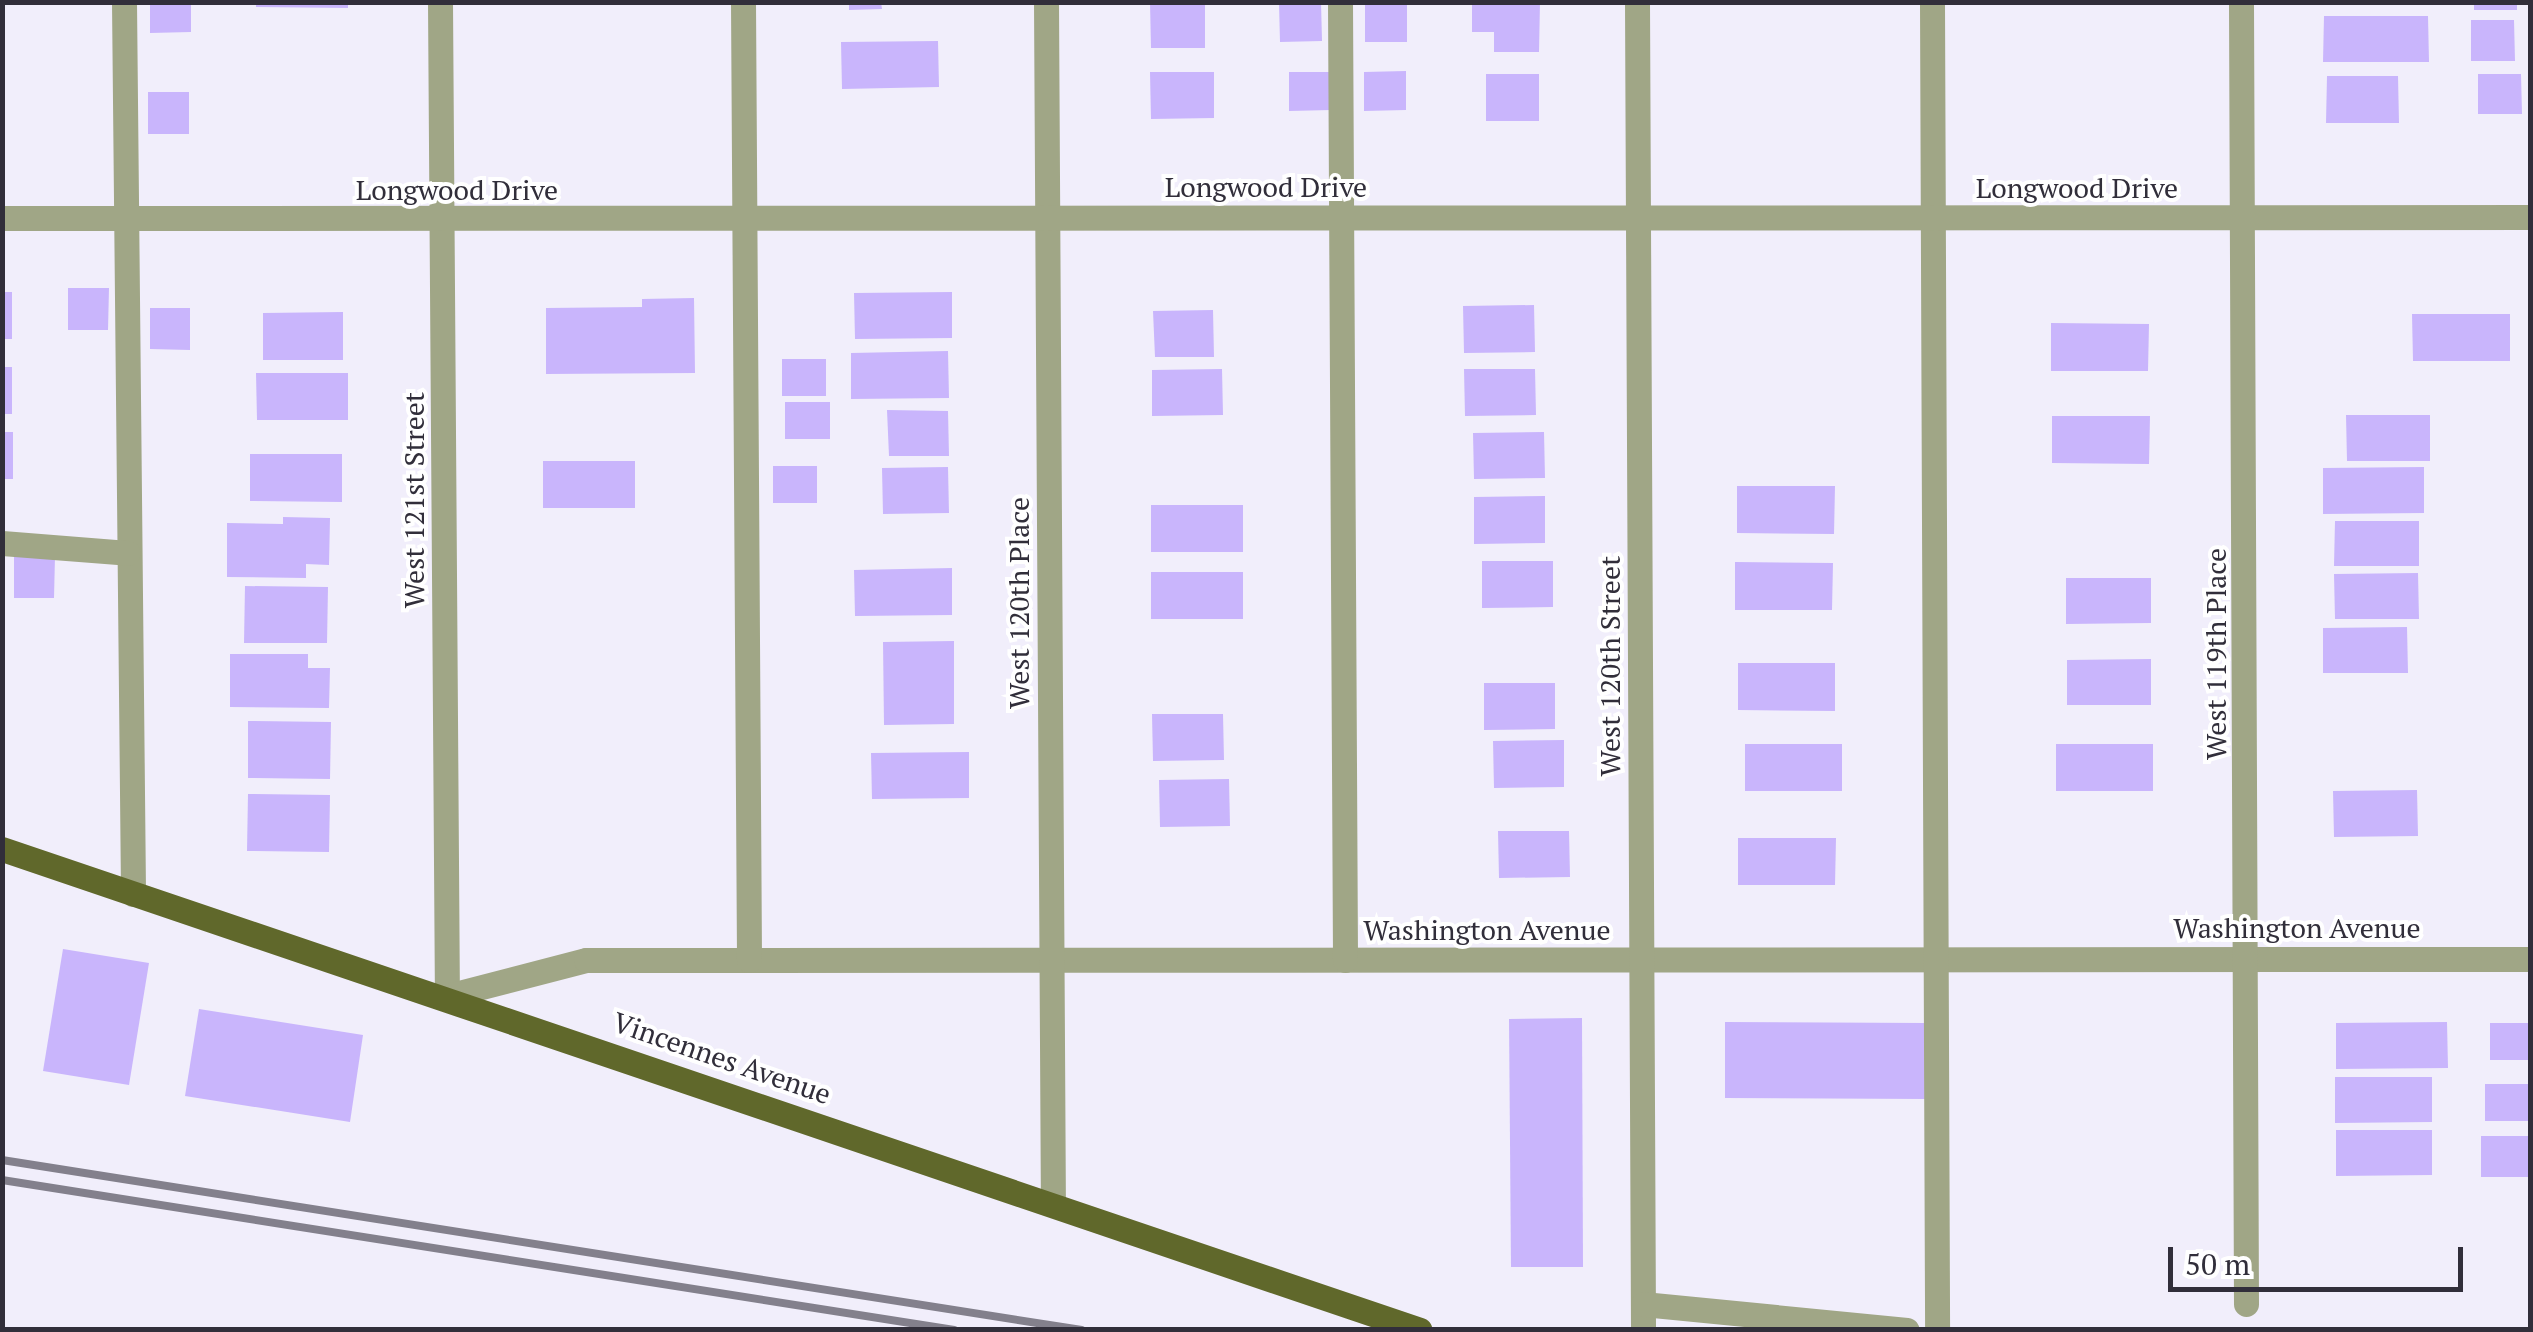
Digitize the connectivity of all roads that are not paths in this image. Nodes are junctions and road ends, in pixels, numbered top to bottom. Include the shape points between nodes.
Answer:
1 (124, 2) edge
2 (440, 2) edge
3 (743, 2) edge
4 (1046, 2) edge
5 (1340, 2) edge
6 (1637, 2) edge
7 (1932, 2) edge
8 (2242, 2) edge
9 (1638, 216) junction
10 (1341, 217) junction
11 (1933, 217) junction
12 (2530, 217) edge
13 (2, 218) edge
14 (1047, 218) junction
15 (124, 219) junction
16 (744, 219) junction
17 (2243, 219) junction
18 (441, 220) junction
19 (2, 543) edge
20 (128, 553) junction
21 (2, 849) edge
22 (133, 894) junction
23 (2248, 958) junction
24 (1051, 959) junction
25 (1936, 959) junction
26 (2530, 959) edge
27 (750, 960) junction
28 (1345, 960) junction
29 (1641, 961) junction
30 (448, 996) junction
31 (1053, 1202) junction
32 (2246, 1304) dead end
33 (1643, 1316) edge
34 (1420, 1330) edge
35 (1908, 1330) edge
36 (1937, 1330) edge

1 - 15 street
2 - 18 street, West 121st Street
3 - 16 street
4 - 14 street, West 120th Place
5 - 10 street
6 - 9 street, West 120th Street
7 - 11 street
8 - 17 street, West 119th Place
9 - 10 street, Longwood Drive
9 - 11 street, Longwood Drive
9 - 29 street, West 120th Street
10 - 14 street, Longwood Drive
10 - 28 street
11 - 17 street, Longwood Drive
11 - 25 street
12 - 17 street, Longwood Drive
13 - 15 street, Longwood Drive
14 - 16 street, Longwood Drive
14 - 24 street, West 120th Place
15 - 18 street, Longwood Drive
15 - 20 street
16 - 18 street, Longwood Drive
16 - 27 street
17 - 23 street, West 119th Place
18 - 30 street, West 121st Street
19 - 20 street
20 - 22 street
21 - 22 main road, Vincennes Avenue
22 - 30 main road, Vincennes Avenue
23 - 25 street, Washington Avenue
23 - 26 street, Washington Avenue
23 - 32 street, West 119th Place
24 - 27 street, Washington Avenue
24 - 28 street, Washington Avenue
24 - 31 street, West 120th Place
25 - 29 street, Washington Avenue
25 - 36 street
27 - 30 street, Washington Avenue via 586,960
28 - 29 street, Washington Avenue
29 - 33 street, West 120th Street
30 - 31 main road, Vincennes Avenue
31 - 34 main road, Vincennes Avenue
33 - 35 street

